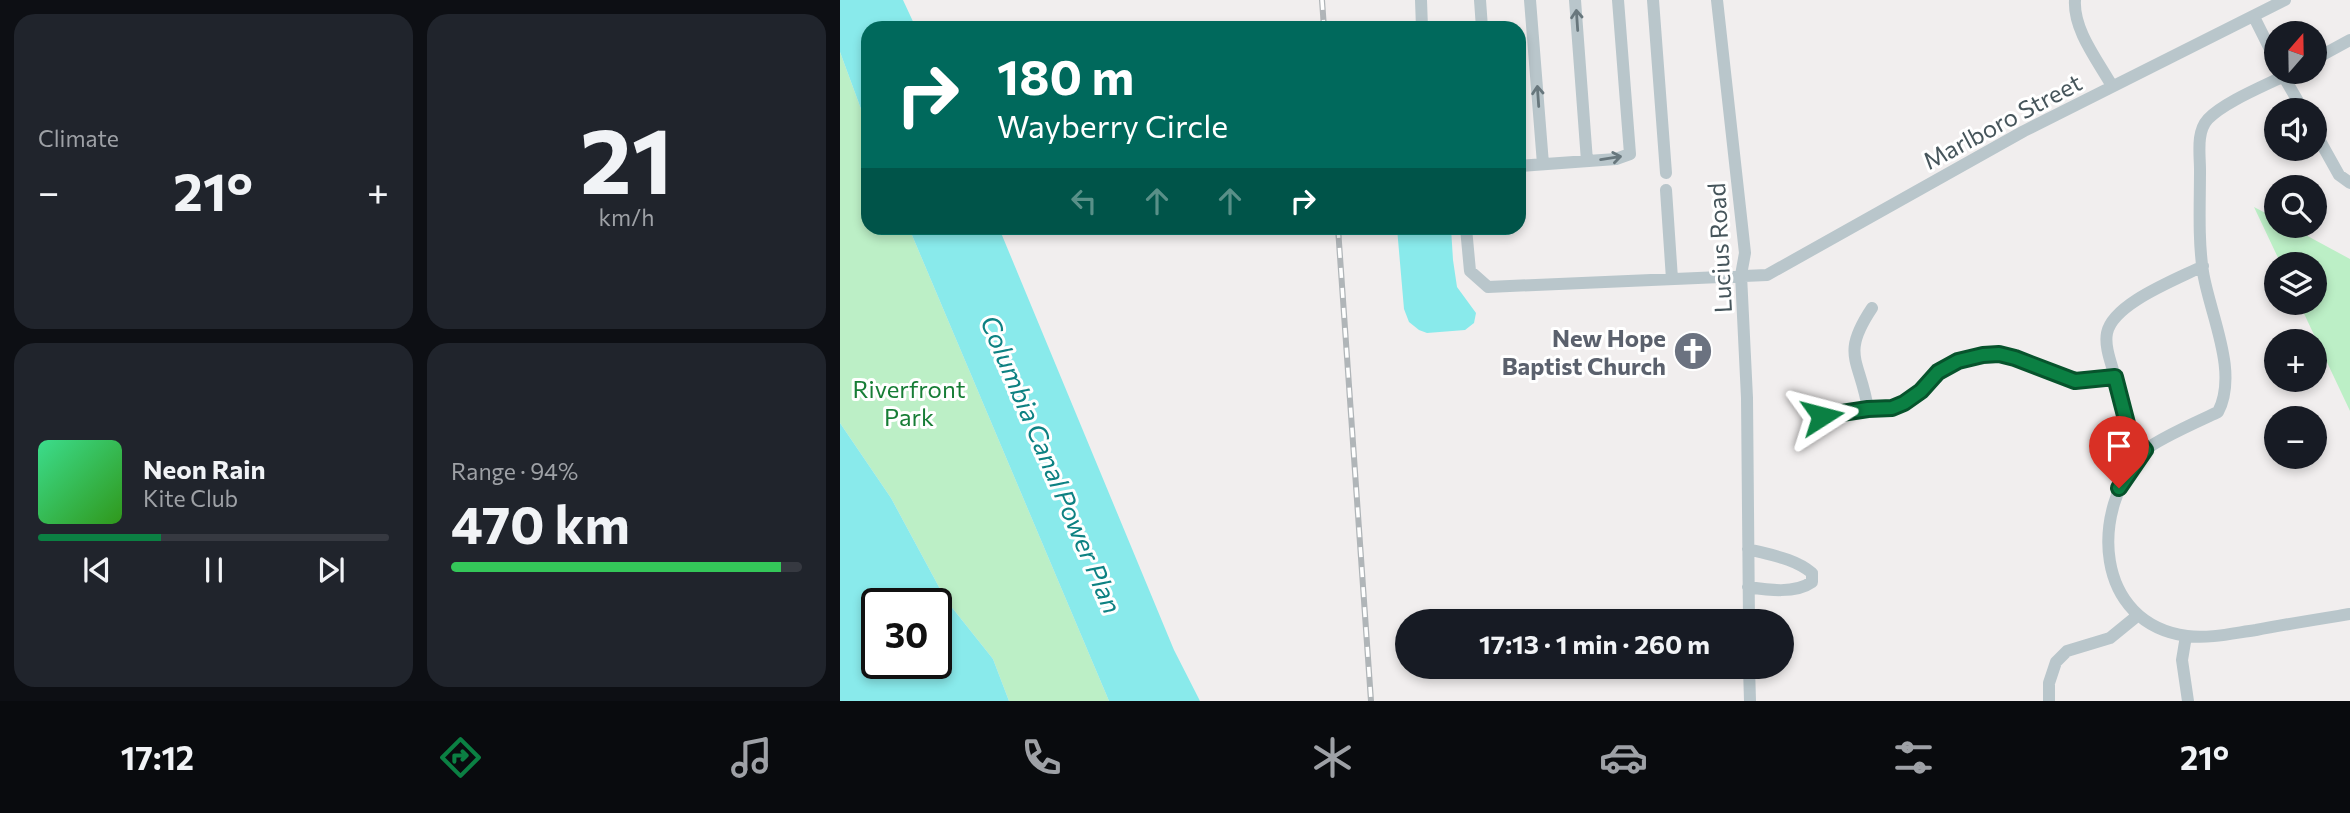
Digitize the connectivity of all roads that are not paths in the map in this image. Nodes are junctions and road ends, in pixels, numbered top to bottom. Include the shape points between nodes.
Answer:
1 (1421, 0) edge
2 (1480, 0) edge
3 (1530, 0) edge
4 (1575, 0) edge
5 (1618, 0) edge
6 (1653, 0) edge
7 (1717, 0) edge
8 (2075, 0) edge
9 (2285, 0) edge
10 (2254, 17) junction
11 (1422, 21) edge
12 (1482, 21) edge
13 (2264, 37) edge
14 (2350, 40) edge
15 (2328, 52) edge
16 (2266, 84) edge
17 (2112, 86) junction
18 (2327, 153) edge
19 (1587, 161) junction
20 (1543, 164) junction
21 (1526, 165) edge
22 (1666, 173) dead end
23 (2350, 183) edge
24 (1666, 190) dead end
25 (1467, 235) edge
26 (2203, 266) junction
27 (1741, 275) junction
28 (1672, 279) junction
29 (1872, 307) dead end
30 (2115, 377) junction
31 (1868, 409) junction
32 (1822, 416) dead end
33 (2145, 450) junction
34 (1748, 549) junction
35 (1748, 587) junction
36 (1749, 609) edge
37 (2350, 614) edge
38 (2137, 616) junction
39 (2186, 636) junction
40 (1749, 679) edge
41 (1750, 701) edge
42 (2049, 701) edge
43 (2188, 701) edge

1 - 11 street
2 - 12 street
20 -> 3 street
19 -> 4 street
19 -> 5 street via 1630,154
6 - 22 street
7 - 27 street, Lucius Road via 1744,241
8 - 17 street via 2084,36
9 - 10 street, Marlboro Street
10 - 13 street
10 - 17 street, Marlboro Street
14 - 15 street
16 - 26 street via 2220,109 2207,121 2200,137
17 - 27 street, Marlboro Street via 1767,275
18 - 23 street
19 - 20 street
20 - 21 street
24 - 28 street
25 - 28 street, Marlboro Street via 1470,271 1488,287
26 - 30 street via 2127,305 2115,318 2107,332
26 - 33 street via 2228,378 2224,400 2218,412
27 - 28 street, Marlboro Street
27 - 34 street, Lucius Road
29 - 31 street via 1853,346
30 - 31 street via 2075,381 2015,358 1983,355 1938,372 1904,403
30 - 33 street via 2129,431
31 - 32 street
33 - 38 street via 2119,488 2108,541 2117,587
34 - 35 street, Lucius Road
34 - 35 street via 1787,559 1812,573 1812,582 1804,588
35 - 36 street, Lucius Road
37 - 39 street via 2218,636
38 - 39 street
38 - 42 street via 2110,638 2067,651 2056,662
39 - 43 street via 2182,660
40 - 41 street

